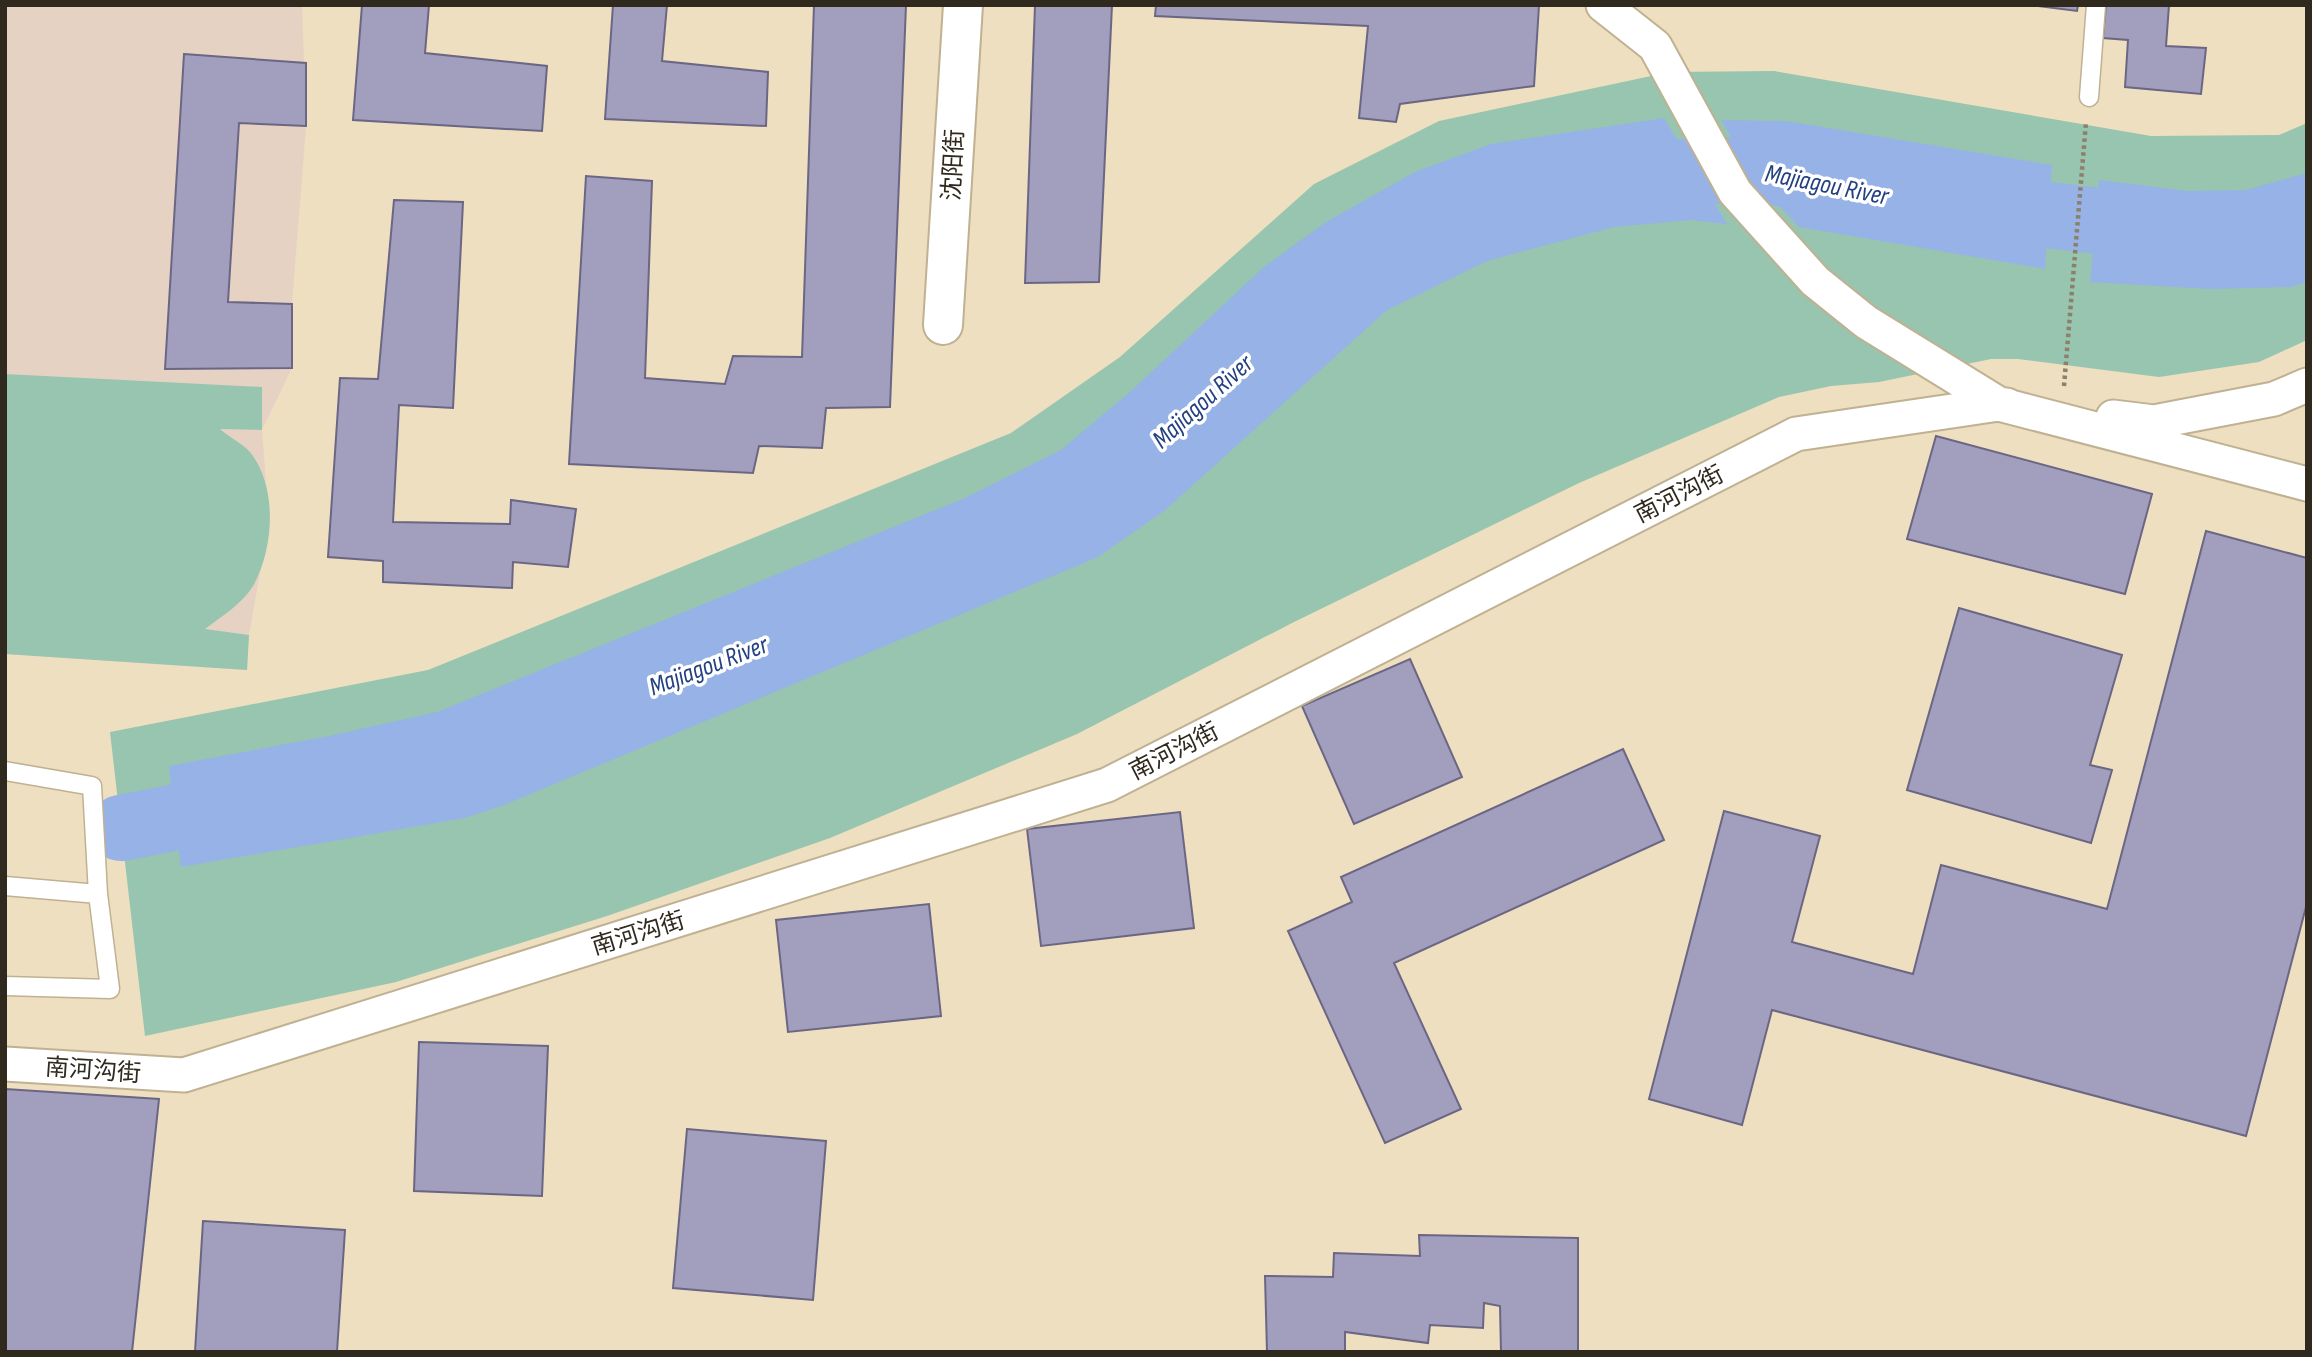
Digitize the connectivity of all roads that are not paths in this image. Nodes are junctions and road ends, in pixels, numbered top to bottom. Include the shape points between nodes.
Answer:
1 (962, 5) edge
2 (1603, 5) edge
3 (2096, 5) edge
4 (2088, 97) road end
5 (943, 325) dead end
6 (2307, 385) edge
7 (1999, 404) junction
8 (2307, 484) edge
9 (5, 771) edge
10 (5, 887) edge
11 (98, 894) junction
12 (5, 986) edge
13 (5, 1064) edge

1 - 5 street, 沈阳街
2 - 7 street via 1655,46 1735,192 1815,281 1867,322
3 - 4 lane
6 - 7 street via 2274,399 2154,422
7 - 8 street, 南河沟街
7 - 13 street, 南河沟街 via 1796,434 1107,785 184,1075
9 - 11 lane via 92,786
10 - 11 lane
11 - 12 lane via 110,989

